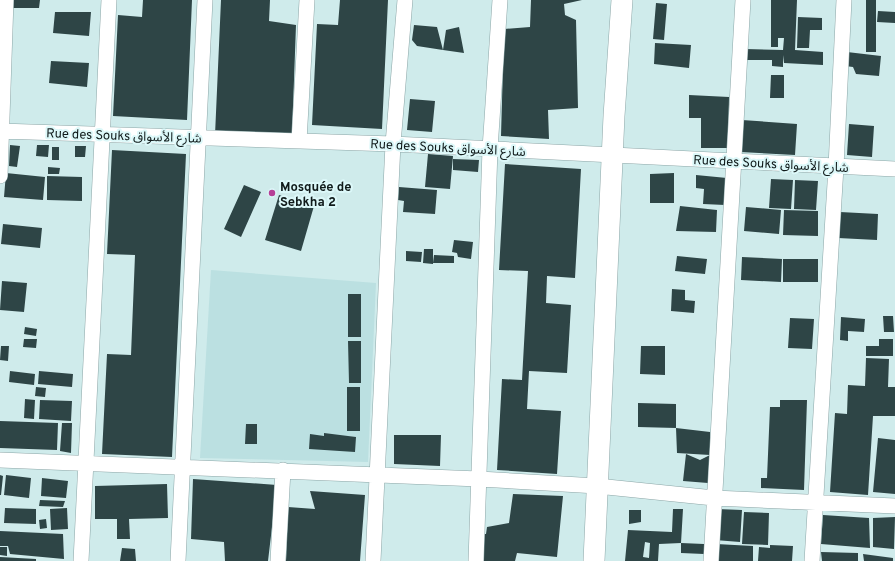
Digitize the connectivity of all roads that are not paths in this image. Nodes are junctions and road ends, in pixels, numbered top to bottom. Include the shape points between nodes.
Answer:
1 (6, 0) edge
2 (109, 0) edge
3 (205, 0) edge
4 (307, 0) edge
5 (405, 0) edge
6 (500, 0) edge
7 (622, 0) edge
8 (743, 0) edge
9 (844, 0) edge
10 (1, 131) edge
11 (102, 134) junction
12 (198, 137) junction
13 (299, 141) junction
14 (393, 144) junction
15 (490, 149) junction
16 (613, 156) junction
17 (735, 161) junction
18 (836, 166) junction
19 (895, 169) edge
20 (0, 176) edge
21 (0, 460) edge
22 (86, 463) junction
23 (184, 467) junction
24 (283, 470) junction
25 (376, 474) junction
26 (479, 479) junction
27 (598, 486) junction
28 (714, 498) junction
29 (816, 502) junction
30 (895, 506) edge
31 (81, 561) edge
32 (178, 561) edge
33 (278, 561) edge
34 (373, 561) edge
35 (476, 561) edge
36 (594, 561) edge
37 (711, 561) edge
38 (812, 561) edge

1 - 10 street
2 - 11 street
3 - 12 street
4 - 13 street
5 - 14 street
6 - 15 street
7 - 16 street
8 - 17 street
9 - 18 street
10 - 11 street, Rue des Souks شارع الأسواق
10 - 20 street
11 - 12 street, Rue des Souks شارع الأسواق
11 - 22 street
12 - 13 street, Rue des Souks شارع الأسواق
12 - 23 street
13 - 14 street, Rue des Souks شارع الأسواق
14 - 15 street, Rue des Souks شارع الأسواق
14 - 25 street
15 - 16 street, Rue des Souks شارع الأسواق
15 - 26 street
16 - 17 street, Rue des Souks شارع الأسواق
16 - 27 street
17 - 18 street, Rue des Souks شارع الأسواق
17 - 28 street
18 - 19 street, Rue des Souks شارع الأسواق
18 - 29 street
21 - 22 street
22 - 23 street
22 - 31 street
23 - 24 street
23 - 32 street
24 - 25 street
24 - 33 street
25 - 26 street
25 - 34 street
26 - 27 street
26 - 35 street
27 - 28 street
27 - 36 street
28 - 29 street
28 - 37 street
29 - 30 street
29 - 38 street

